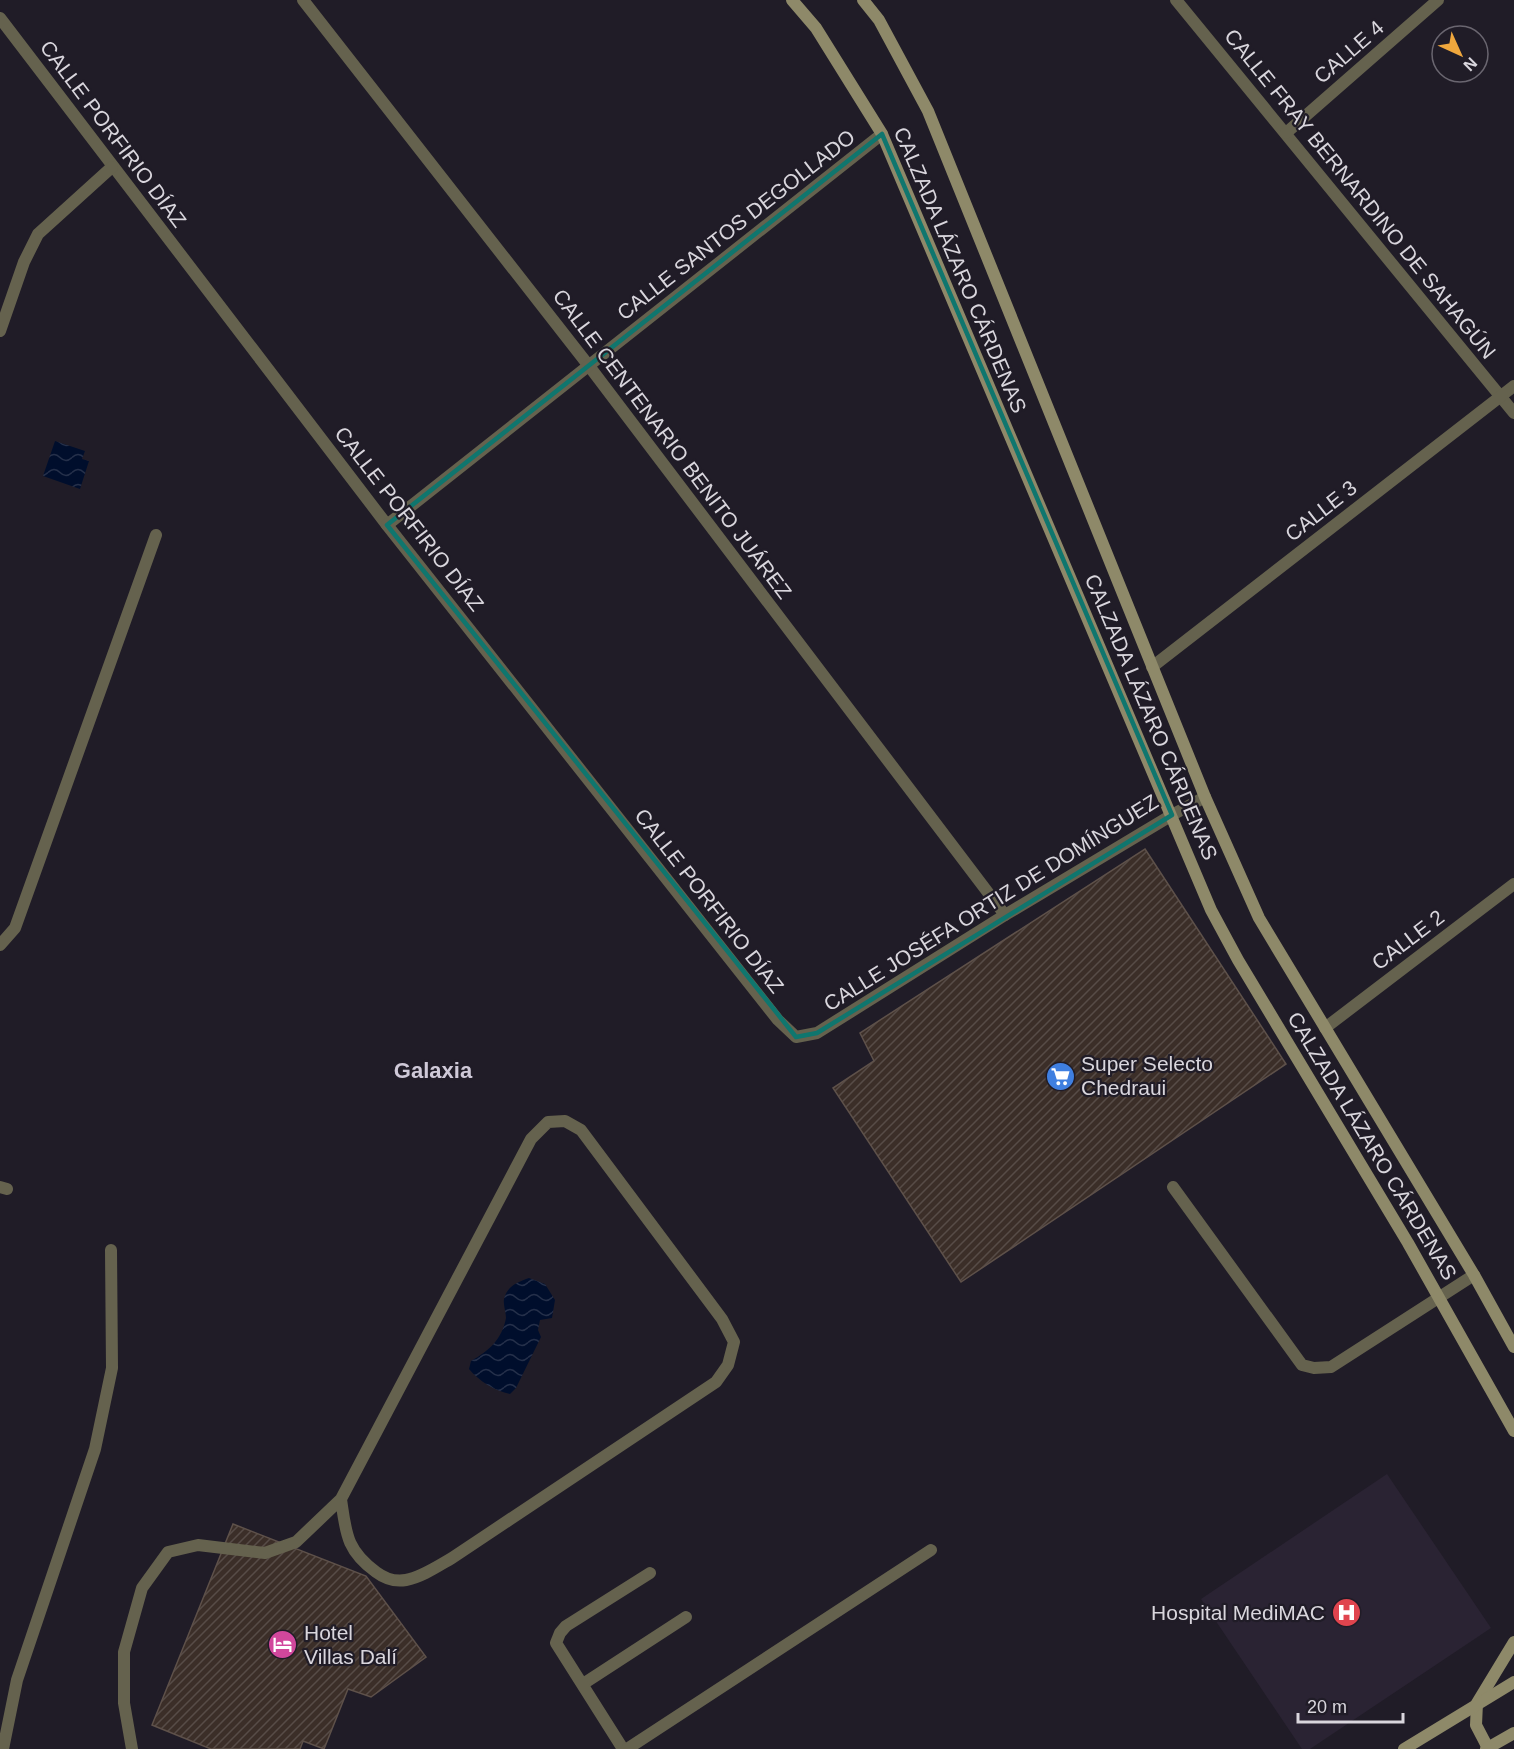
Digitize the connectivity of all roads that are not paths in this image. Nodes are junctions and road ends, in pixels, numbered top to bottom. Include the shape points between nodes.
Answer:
1 (303, 0) edge
2 (792, 0) edge
3 (862, 0) edge
4 (1176, 0) edge
5 (1438, 0) edge
6 (0, 18) edge
7 (1286, 133) junction
8 (882, 134) junction
9 (112, 167) junction
10 (0, 331) edge
11 (589, 366) junction
12 (1514, 386) edge
13 (1501, 397) junction
14 (1514, 413) edge
15 (387, 525) junction
16 (156, 535) dead end
17 (1152, 667) junction
18 (1205, 797) junction
19 (1172, 815) junction
20 (1514, 884) edge
21 (1005, 915) junction
22 (0, 945) edge
23 (1325, 1028) junction
24 (796, 1037) joint
25 (1173, 1187) dead end
26 (111, 1250) dead end
27 (1474, 1275) junction
28 (1439, 1298) junction
29 (1514, 1347) edge
30 (1514, 1431) edge
31 (341, 1499) junction
32 (931, 1550) dead end
33 (650, 1573) dead end
34 (686, 1617) dead end
35 (1514, 1642) edge
36 (1514, 1682) edge
37 (583, 1684) junction
38 (1477, 1703) junction
39 (1514, 1733) edge
40 (3, 1749) edge
41 (132, 1749) edge
42 (625, 1749) edge
43 (1404, 1749) edge
44 (1487, 1749) edge

1 - 11 street, CALLE CENTENARIO BENITO JUÁREZ
2 - 8 street, CALZADA LÁZARO CÁRDENAS via 816,28
3 - 17 street, CALZADA LÁZARO CÁRDENAS via 879,20 928,111
4 - 7 street, CALLE FRAY BERNARDINO DE SAHAGÚN
5 - 7 street, CALLE 4
6 - 9 street, CALLE PORFIRIO DÍAZ
7 - 13 street, CALLE FRAY BERNARDINO DE SAHAGÚN
8 - 11 street, CALLE SANTOS DEGOLLADO
8 - 19 street, CALZADA LÁZARO CÁRDENAS
9 - 10 street via 38,234
9 - 15 street, CALLE PORFIRIO DÍAZ
11 - 15 street, CALLE SANTOS DEGOLLADO
11 - 21 street, CALLE CENTENARIO BENITO JUÁREZ
12 - 13 street, CALLE 3
13 - 14 street, CALLE FRAY BERNARDINO DE SAHAGÚN
13 - 17 street, CALLE 3
15 - 24 street, CALLE PORFIRIO DÍAZ via 778,1020
16 - 22 street via 15,928
17 - 18 street, CALZADA LÁZARO CÁRDENAS
18 - 19 street, CALLE JOSÉFA ORTIZ DE DOMÍNGUEZ
18 - 23 street, CALZADA LÁZARO CÁRDENAS via 1258,918
19 - 21 street, CALLE JOSÉFA ORTIZ DE DOMÍNGUEZ
19 - 28 street, CALZADA LÁZARO CÁRDENAS via 1211,910 1238,960
20 - 23 street, CALLE 2
21 - 24 street, CALLE JOSÉFA ORTIZ DE DOMÍNGUEZ via 817,1034
23 - 27 street, CALZADA LÁZARO CÁRDENAS
25 - 28 street via 1302,1365 1330,1367
26 - 40 street via 112,1368 95,1449 16,1680
27 - 28 street
27 - 29 street, CALZADA LÁZARO CÁRDENAS
28 - 30 street, CALZADA LÁZARO CÁRDENAS
31 - 31 street via 346,1532 354,1552 385,1579 406,1580 452,1558 706,1389 728,1365 734,1342 722,1318 581,1130 565,1121 548,1122 531,1139
31 - 41 street via 296,1542 265,1553 198,1545 168,1552 142,1588 124,1652 124,1703
32 - 42 street
33 - 37 street via 560,1633 556,1643
34 - 37 street
35 - 38 street
36 - 38 street
37 - 42 street
38 - 43 street
38 - 44 street via 1476,1725
39 - 44 street

